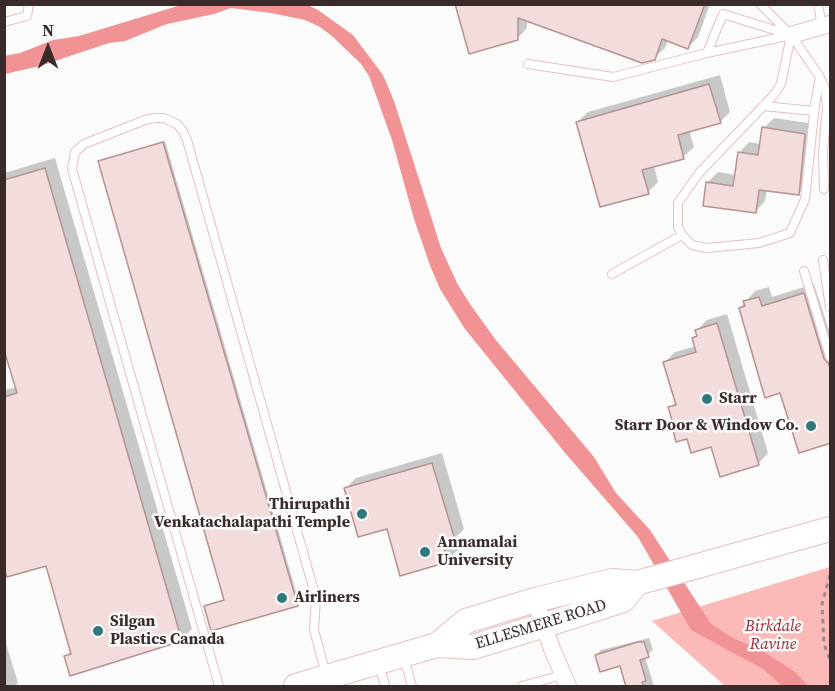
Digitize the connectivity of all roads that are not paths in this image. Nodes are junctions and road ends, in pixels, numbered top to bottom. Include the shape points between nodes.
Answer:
1 (29, 4) edge
2 (760, 4) edge
3 (818, 4) edge
4 (4, 22) edge
5 (826, 26) edge
6 (791, 35) junction
7 (707, 53) junction
8 (528, 64) dead end
9 (820, 77) junction
10 (763, 106) junction
11 (814, 111) junction
12 (824, 189) dead end
13 (682, 235) junction
14 (823, 260) dead end
15 (804, 272) dead end
16 (612, 274) dead end
17 (831, 307) edge
18 (831, 357) edge
19 (831, 529) edge
20 (637, 583) junction
21 (535, 600) junction
22 (544, 625) junction
23 (437, 645) junction
24 (403, 655) junction
25 (378, 662) junction
26 (565, 681) edge
27 (314, 683) edge
28 (528, 686) edge
29 (219, 687) edge
30 (385, 687) edge
31 (412, 687) edge

1 - 4 lane via 27,16
2 - 6 lane
3 - 5 lane
5 - 6 street
6 - 7 lane
6 - 7 lane via 723,14
6 - 9 lane
6 - 10 lane via 781,84
7 - 8 lane via 613,77
9 - 11 lane
9 - 12 lane via 826,107
10 - 11 lane
10 - 13 lane via 699,172 678,203
11 - 13 lane via 805,199 789,233 759,243 707,248 692,245
13 - 16 lane
14 - 17 lane
15 - 18 lane
19 - 20 main road, ELLESMERE ROAD
20 - 21 main road, ELLESMERE ROAD via 612,581
20 - 22 main road, ELLESMERE ROAD via 623,600
21 - 22 street
21 - 23 main road, ELLESMERE ROAD via 465,621
22 - 23 main road, ELLESMERE ROAD via 473,647
22 - 26 street
23 - 24 main road, ELLESMERE ROAD
24 - 25 main road, ELLESMERE ROAD
24 - 31 lane
25 - 27 main road, ELLESMERE ROAD
25 - 30 lane
26 - 28 lane
27 - 29 lane via 316,598 187,140 177,124 155,118 84,144 75,152 72,169

